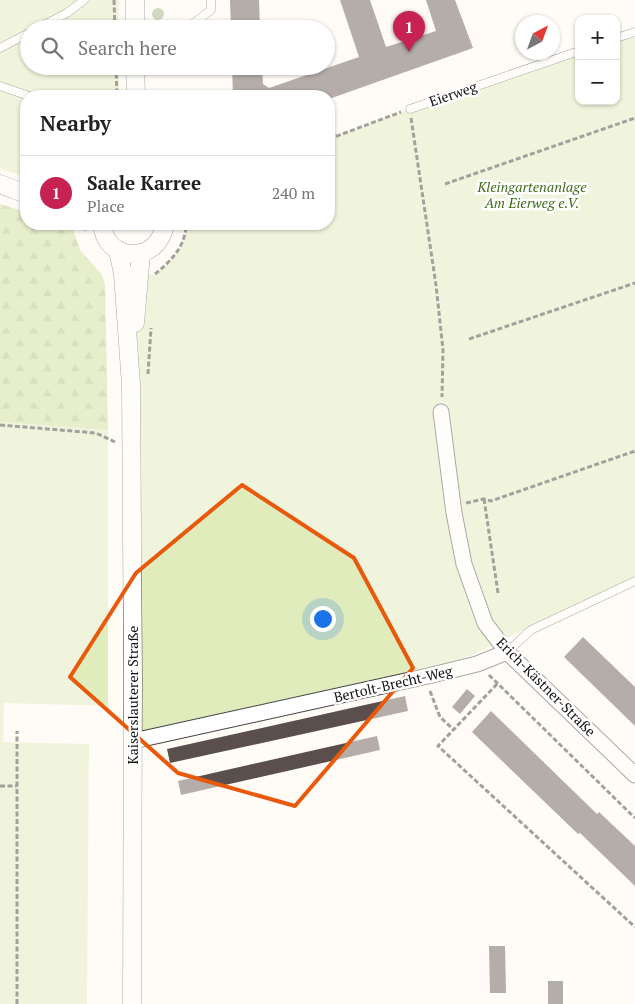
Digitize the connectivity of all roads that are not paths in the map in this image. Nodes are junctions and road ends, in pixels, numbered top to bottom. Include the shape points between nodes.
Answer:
1 (84, 0) edge
2 (135, 0) edge
3 (211, 0) edge
4 (51, 20) edge
5 (135, 20) edge
6 (198, 20) edge
7 (635, 32) edge
8 (620, 37) edge
9 (20, 38) edge
10 (0, 48) edge
11 (575, 52) edge
12 (136, 75) edge
13 (0, 86) edge
14 (136, 90) edge
15 (20, 93) edge
16 (410, 109) road end
17 (0, 183) edge
18 (20, 187) edge
19 (20, 191) edge
20 (100, 230) edge
21 (163, 230) edge
22 (118, 250) junction
23 (141, 253) junction
24 (139, 384) junction
25 (441, 412) road end
26 (635, 581) edge
27 (507, 652) junction
28 (133, 741) junction
29 (635, 775) edge
30 (132, 1004) edge

1 - 4 lane
2 - 5 street
3 - 6 lane via 211,10
7 - 8 lane
9 - 10 lane
11 - 16 lane, Eierweg
12 - 14 street
13 - 15 lane
17 - 18 street
17 - 19 street
20 - 22 street
21 - 23 street via 159,242
22 - 23 street
22 - 24 street, Kaiserslauterer Straße
23 - 24 street, Kaiserslauterer Straße
24 - 28 street, Kaiserslauterer Straße via 131,436
25 - 27 street, Erich-Kästner-Straße via 464,564 485,623
26 - 27 lane, Bertolt-Brecht-Weg via 531,630
27 - 28 street, Bertolt-Brecht-Weg via 477,664
27 - 29 street, Erich-Kästner-Straße
28 - 30 street, Kaiserslauterer Straße

